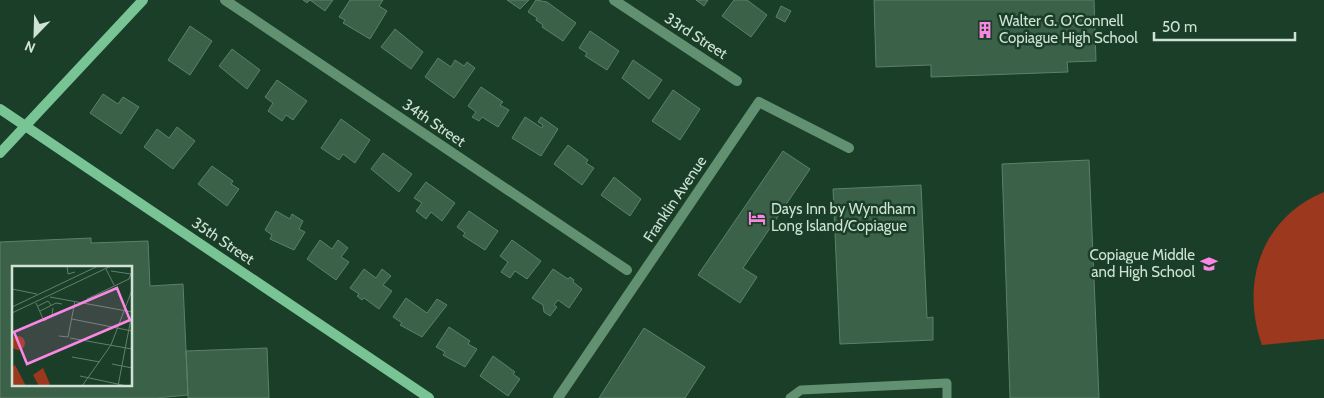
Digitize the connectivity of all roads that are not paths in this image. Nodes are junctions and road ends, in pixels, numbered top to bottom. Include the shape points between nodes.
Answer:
1 (143, 0) edge
2 (225, 0) edge
3 (614, 0) edge
4 (737, 81) dead end
5 (0, 109) edge
6 (26, 126) junction
7 (849, 148) dead end
8 (0, 153) edge
9 (627, 270) dead end
10 (429, 398) edge
11 (558, 398) edge
12 (790, 398) edge
13 (947, 398) edge

1 - 6 street
2 - 9 street, 34th Street
3 - 4 street, 33rd Street
5 - 6 street, 35th Street
6 - 8 street
6 - 10 street, 35th Street
7 - 11 street, Franklin Avenue via 759,102
12 - 13 lane via 800,390 947,383

